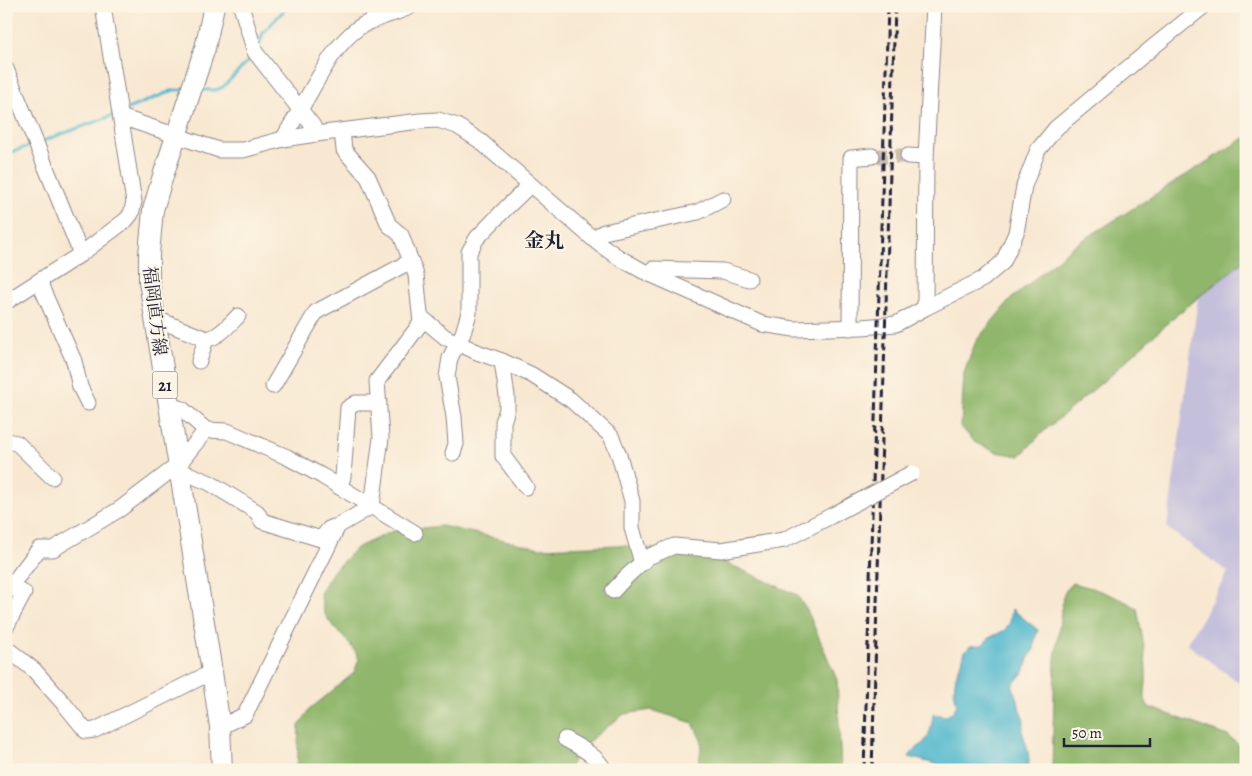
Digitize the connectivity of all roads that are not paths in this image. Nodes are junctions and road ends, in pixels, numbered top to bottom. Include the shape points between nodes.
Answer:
1 (103, 6) edge
2 (214, 6) edge
3 (241, 6) edge
4 (411, 6) edge
5 (934, 6) edge
6 (1204, 6) edge
7 (6, 69) edge
8 (300, 109) junction
9 (121, 117) junction
10 (342, 131) junction
11 (316, 134) junction
12 (177, 137) junction
13 (283, 138) junction
14 (872, 156) tunnel mouth
15 (908, 156) tunnel mouth
16 (926, 157) junction
17 (530, 185) junction
18 (723, 199) dead end
19 (593, 238) junction
20 (81, 254) junction
21 (410, 260) junction
22 (649, 274) junction
23 (749, 279) dead end
24 (40, 281) junction
25 (6, 302) edge
26 (925, 308) junction
27 (238, 316) dead end
28 (421, 317) junction
29 (154, 318) junction
30 (850, 328) junction
31 (206, 339) junction
32 (458, 342) junction
33 (199, 361) dead end
34 (502, 361) junction
35 (273, 386) dead end
36 (88, 403) dead end
37 (379, 403) junction
38 (168, 406) junction
39 (206, 430) junction
40 (6, 440) edge
41 (453, 452) dead end
42 (179, 469) junction
43 (912, 473) dead end
44 (52, 476) dead end
45 (339, 487) junction
46 (526, 487) dead end
47 (372, 506) junction
48 (338, 526) junction
49 (416, 534) dead end
50 (642, 563) junction
51 (8, 586) edge
52 (613, 591) dead end
53 (6, 627) edge
54 (6, 648) edge
55 (212, 672) junction
56 (220, 728) junction
57 (565, 740) dead end
58 (222, 770) edge
59 (604, 770) edge

1 - 9 street
2 - 12 main road, 福岡直方線 / 21 via 205,48
3 - 8 street via 255,52
4 - 8 street via 359,27 340,44
5 - 16 street
6 - 26 street via 1056,128 1038,150 1024,186 1016,233 1003,262 982,279
7 - 20 street
8 - 11 street
8 - 13 street
9 - 12 street
9 - 20 street via 134,202 131,214
10 - 11 street
10 - 17 street via 438,120 457,126 480,142
10 - 21 street via 344,150 368,177 389,225 401,235
11 - 13 street
12 - 13 street via 220,150 243,150
12 - 29 main road, 福岡直方線 / 21 via 153,210 149,281
14 - 30 street via 851,158
15 - 16 street
16 - 26 street
17 - 19 street
17 - 32 street via 483,230 469,252 469,313
18 - 19 street via 698,212 604,232
19 - 22 street
20 - 24 street
21 - 28 street via 416,275
21 - 35 street via 316,312
22 - 23 street via 653,270 723,271
22 - 30 street via 762,324 794,329
24 - 25 street
24 - 36 street
26 - 30 street via 896,324
27 - 31 street via 229,326
28 - 32 street via 445,337
28 - 37 street via 421,324 377,381
29 - 31 street
29 - 38 main road, 福岡直方線 / 21
31 - 33 street
32 - 34 street
32 - 41 street via 450,358 447,377 454,417 456,444
34 - 46 street via 508,396 503,422 503,456
34 - 50 street via 532,375 571,400 611,436 632,501 632,528
37 - 45 street via 356,403 348,408 343,477
37 - 47 street via 381,438
38 - 39 street via 182,409
38 - 42 main road, 福岡直方線 / 21
39 - 42 street
39 - 45 street via 227,431 287,457
40 - 44 street via 17,443
42 - 48 street via 210,483 258,512 262,521 321,539 329,529
42 - 51 street via 53,549 38,549
42 - 55 main road, 福岡直方線 / 21
43 - 50 street, bridge via 784,540 721,550 674,546
45 - 47 street
47 - 48 street
47 - 49 street
48 - 56 street via 244,715
50 - 52 street
51 - 53 street via 24,593
54 - 55 street via 34,670 86,732
55 - 56 main road, 福岡直方線 / 21
56 - 58 main road, 福岡直方線 / 21
57 - 59 street via 586,751

